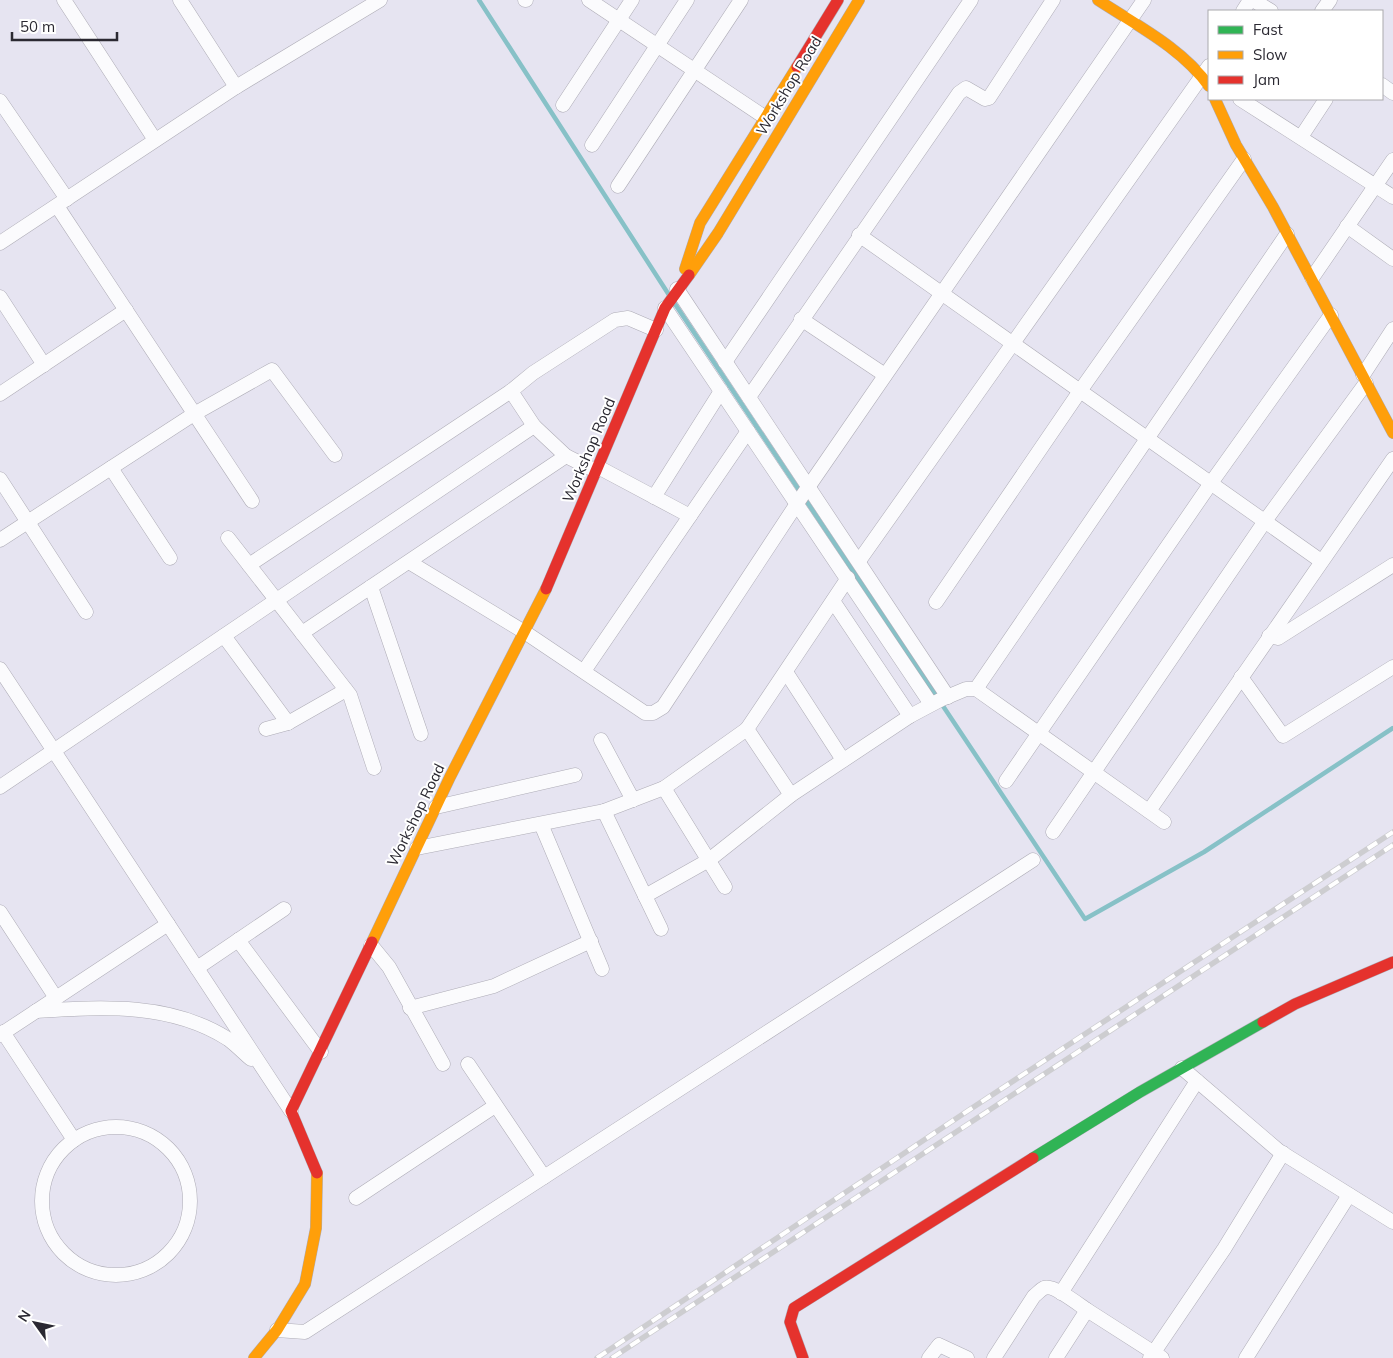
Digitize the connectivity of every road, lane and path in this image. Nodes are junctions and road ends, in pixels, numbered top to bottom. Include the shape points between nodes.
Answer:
1 (64, 0) edge
2 (180, 0) edge
3 (380, 0) edge
4 (589, 0) edge
5 (632, 0) edge
6 (687, 0) edge
7 (741, 0) edge
8 (838, 0) edge
9 (859, 0) edge
10 (971, 0) edge
11 (1054, 0) edge
12 (1098, 0) edge
13 (1144, 0) edge
14 (1252, 0) edge
15 (1244, 10) edge
16 (1269, 10) edge
17 (619, 20) junction
18 (1130, 22) junction
19 (657, 45) junction
20 (694, 70) junction
21 (1208, 76) edge
22 (236, 87) junction
23 (1215, 100) edge
24 (1242, 100) edge
25 (1325, 100) edge
26 (563, 105) dead end
27 (2, 106) edge
28 (766, 118) junction
29 (1301, 137) junction
30 (155, 140) junction
31 (592, 145) dead end
32 (1244, 159) junction
33 (1393, 160) edge
34 (618, 186) dead end
35 (1376, 186) junction
36 (1393, 197) edge
37 (62, 202) junction
38 (1347, 226) junction
39 (1287, 234) junction
40 (859, 235) junction
41 (0, 243) edge
42 (1393, 258) edge
43 (1312, 278) junction
44 (678, 289) junction
45 (940, 293) junction
46 (0, 297) edge
47 (667, 306) junction
48 (126, 310) junction
49 (1331, 315) junction
50 (801, 319) junction
51 (1393, 329) edge
52 (656, 330) junction
53 (1014, 345) junction
54 (725, 362) junction
55 (44, 365) junction
56 (885, 375) junction
57 (1365, 379) junction
58 (511, 390) junction
59 (721, 391) junction
60 (1080, 391) junction
61 (0, 394) edge
62 (749, 397) junction
63 (194, 414) junction
64 (534, 426) junction
65 (748, 431) junction
66 (1393, 433) edge
67 (1146, 438) junction
68 (335, 455) dead end
69 (566, 456) junction
70 (1393, 460) edge
71 (111, 468) junction
72 (597, 469) junction
73 (0, 478) edge
74 (1211, 483) junction
75 (803, 495) junction
76 (654, 497) junction
77 (252, 501) dead end
78 (690, 516) junction
79 (1265, 521) junction
80 (28, 522) junction
81 (228, 538) dead end
82 (0, 540) edge
83 (170, 558) dead end
84 (858, 561) junction
85 (1321, 561) junction
86 (409, 562) junction
87 (249, 565) junction
88 (1393, 565) edge
89 (848, 578) junction
90 (371, 587) junction
91 (277, 600) junction
92 (833, 601) junction
93 (936, 602) dead end
94 (86, 612) dead end
95 (302, 633) junction
96 (526, 633) junction
97 (224, 636) junction
98 (1269, 636) junction
99 (1393, 667) edge
100 (0, 669) edge
101 (584, 671) junction
102 (786, 672) junction
103 (1241, 677) junction
104 (976, 688) junction
105 (346, 690) junction
106 (939, 700) junction
107 (910, 716) junction
108 (288, 723) junction
109 (266, 729) dead end
110 (747, 729) junction
111 (1039, 733) junction
112 (421, 734) dead end
113 (601, 740) dead end
114 (54, 751) junction
115 (843, 760) junction
116 (374, 768) dead end
117 (1093, 772) junction
118 (575, 775) dead end
119 (1006, 781) dead end
120 (0, 787) edge
121 (664, 788) junction
122 (791, 795) junction
123 (633, 800) junction
124 (436, 807) junction
125 (604, 811) junction
126 (1149, 812) junction
127 (1164, 822) dead end
128 (541, 824) junction
129 (1053, 832) dead end
130 (417, 848) junction
131 (709, 860) junction
132 (1032, 860) dead end
133 (726, 887) dead end
134 (645, 896) junction
135 (284, 909) dead end
136 (0, 912) edge
137 (168, 924) junction
138 (661, 928) dead end
139 (238, 940) junction
140 (591, 941) junction
141 (371, 945) junction
142 (1393, 962) edge
143 (197, 968) junction
144 (602, 969) dead end
145 (56, 998) junction
146 (410, 1008) junction
147 (36, 1011) junction
148 (2, 1034) edge
149 (321, 1052) junction
150 (443, 1064) dead end
151 (468, 1064) dead end
152 (1182, 1068) junction
153 (264, 1069) junction
154 (1197, 1081) junction
155 (495, 1106) junction
156 (291, 1112) junction
157 (74, 1140) junction
158 (1283, 1153) junction
159 (544, 1177) junction
160 (1349, 1195) junction
161 (356, 1198) dead end
162 (1393, 1222) edge
163 (1061, 1293) junction
164 (1087, 1310) junction
165 (277, 1330) junction
166 (1155, 1356) edge
167 (254, 1358) edge
168 (803, 1358) edge
169 (929, 1358) edge
170 (967, 1358) edge
171 (994, 1358) edge
172 (1056, 1358) edge
173 (1246, 1358) edge

1 - 30 street
2 - 22 street
3 - 22 street
4 - 17 street
5 - 17 street
6 - 19 street
7 - 20 street
8 - 28 main road, Workshop Road
9 - 44 main road, Workshop Road via 718,233
10 - 54 street
11 - 40 street via 989,98 985,99 966,88 959,93
12 - 18 main road
13 - 18 street
14 - 15 street
14 - 16 street
17 - 19 street
17 - 26 street
18 - 21 main road
18 - 45 street
19 - 20 street
19 - 31 street
20 - 28 street
20 - 34 street
21 - 53 street
22 - 30 street
23 - 32 main road
24 - 29 street
25 - 29 street
27 - 37 street
28 - 44 main road, Workshop Road via 700,223
29 - 35 street
30 - 37 street
32 - 39 main road
32 - 60 street
33 - 35 street
35 - 36 street
35 - 38 street
37 - 41 street
37 - 48 street
38 - 42 street
38 - 43 street
39 - 43 main road
39 - 67 street
40 - 45 street
40 - 50 street
43 - 49 main road
44 - 47 main road, Workshop Road
44 - 54 street
45 - 53 street
45 - 56 street
46 - 55 street
47 - 52 main road, Workshop Road
47 - 59 street
48 - 55 street
48 - 63 street
49 - 57 main road
49 - 74 street
50 - 56 street
50 - 62 street
51 - 57 street
52 - 58 street via 628,318 615,320
52 - 72 main road, Workshop Road
53 - 60 street
53 - 84 street
54 - 62 street
55 - 61 street
56 - 75 street
57 - 66 main road
57 - 79 street
58 - 64 street
58 - 87 street
59 - 65 street
59 - 76 street
60 - 67 street
60 - 93 street
62 - 75 street
63 - 68 street via 272,370
63 - 71 street
63 - 77 street
64 - 69 street
64 - 91 street
65 - 75 street
65 - 78 street
67 - 74 street
67 - 104 street
69 - 72 street
69 - 86 street
70 - 85 street
71 - 80 street
71 - 83 street
72 - 76 street
72 - 96 main road, Workshop Road
73 - 80 street
74 - 79 street
74 - 111 street
75 - 84 street
75 - 89 street
75 - 101 street via 663,707 653,713 644,713
76 - 78 street
78 - 101 street
79 - 85 street
79 - 117 street
80 - 82 street
80 - 94 street
81 - 87 street
84 - 106 street
85 - 98 street
86 - 90 street
86 - 96 street
87 - 91 street
88 - 98 street via 1278,638
89 - 92 street
89 - 106 street
90 - 95 street
90 - 112 street
91 - 95 street
91 - 97 street
92 - 102 street
92 - 107 street
95 - 105 street
96 - 101 street
96 - 124 main road, Workshop Road
97 - 108 street
97 - 114 street
98 - 103 street
99 - 103 street via 1283,736
100 - 114 street
102 - 110 street
102 - 115 street
103 - 126 street
104 - 106 street
104 - 111 street
105 - 108 street
105 - 116 street
106 - 107 street
107 - 115 street
108 - 109 street
110 - 121 street
110 - 122 street
111 - 117 street
111 - 119 street
113 - 123 street
114 - 120 street
114 - 137 street
115 - 122 street
117 - 126 street
117 - 129 street
118 - 124 street
121 - 123 street
121 - 131 street
122 - 131 street
123 - 125 street
124 - 130 main road, Workshop Road
125 - 128 street
125 - 134 street
126 - 127 street
128 - 130 street
128 - 140 street
130 - 141 main road, Workshop Road
131 - 133 street
131 - 134 street
132 - 159 street
134 - 138 street
135 - 139 street
136 - 145 street
137 - 143 street
137 - 145 street
139 - 143 street
139 - 149 street
140 - 144 street
140 - 146 street via 494,986
141 - 146 street via 389,967
141 - 149 main road, Workshop Road
142 - 152 main road via 1295,1004
143 - 153 street
145 - 147 street
146 - 150 street
147 - 148 street
147 - 153 street via 148,1010 187,1019 228,1039
148 - 157 street
149 - 156 main road, Workshop Road
151 - 155 street
152 - 154 street
152 - 168 main road via 807,1298 794,1308 790,1322
153 - 156 street
154 - 158 street
154 - 163 street
155 - 159 street
155 - 161 street
156 - 165 main road via 317,1171 316,1228 305,1284
157 - 157 street via 55,1160 44,1185 43,1212 52,1238 69,1259 93,1272 120,1276 147,1269 170,1253 185,1230 191,1204 187,1176 173,1153 152,1136 126,1127 99,1129
158 - 160 street
158 - 166 street
159 - 165 street via 305,1332
160 - 162 street
160 - 173 street
163 - 164 street
163 - 171 street via 1049,1287 1034,1296
164 - 166 street
164 - 172 street
165 - 167 main road
169 - 170 street via 939,1345

